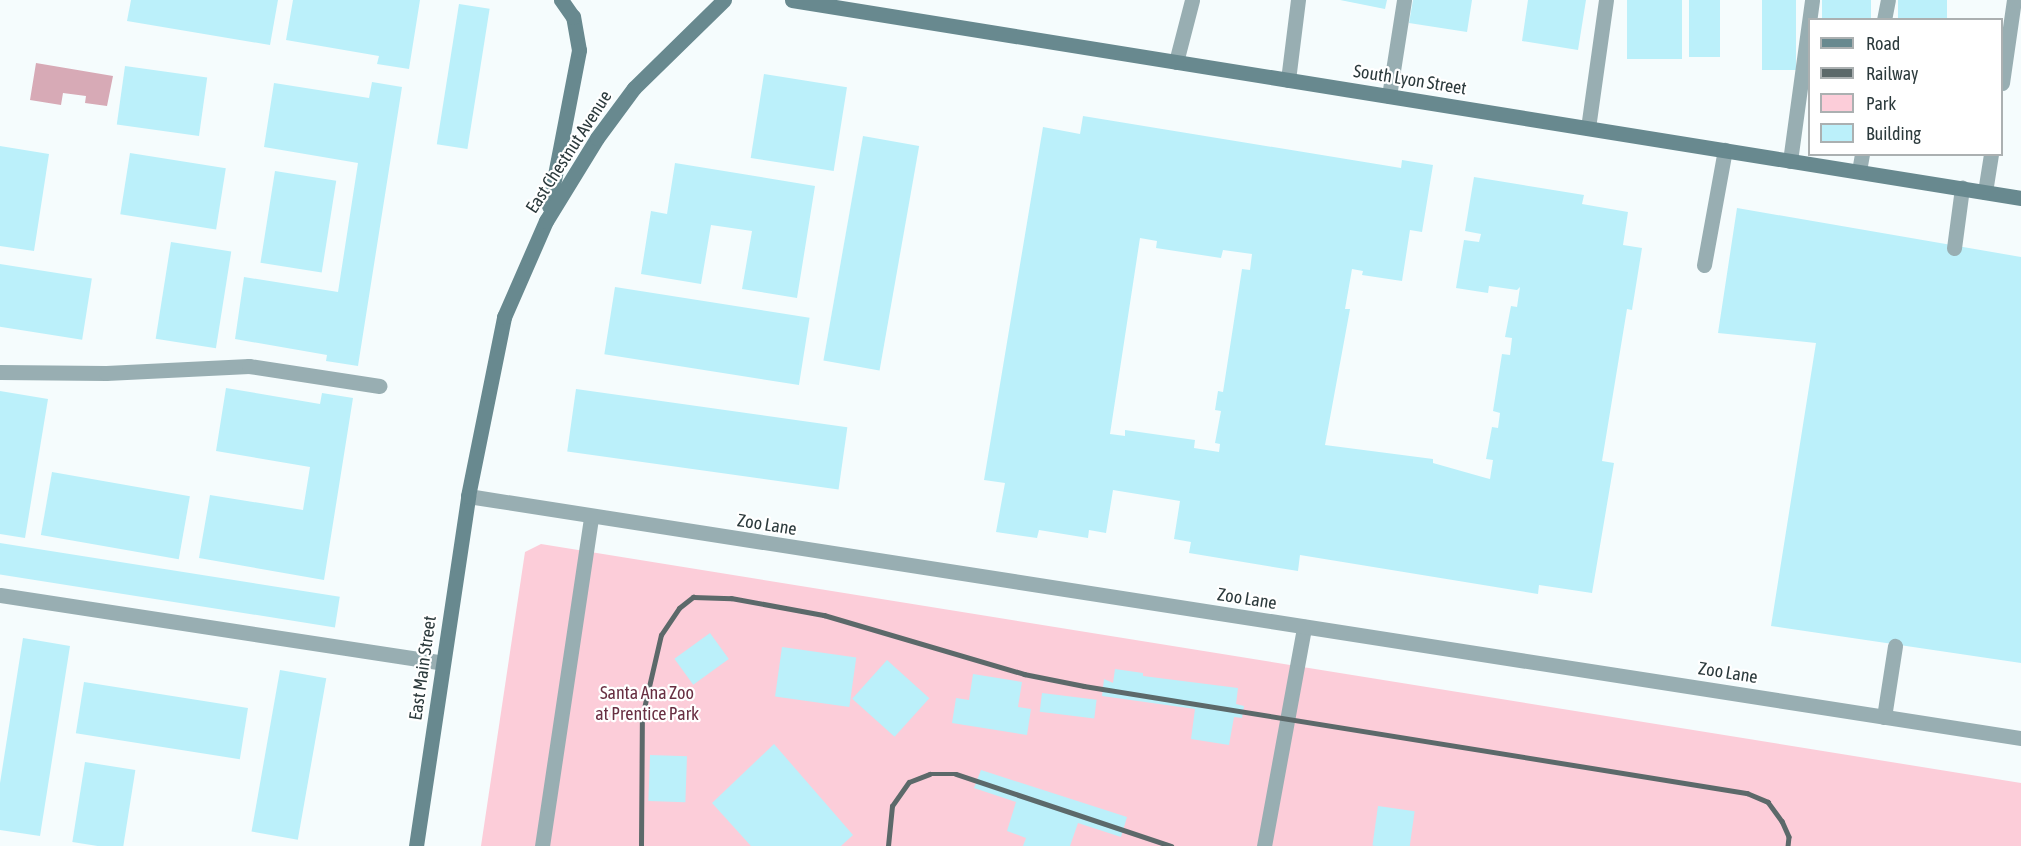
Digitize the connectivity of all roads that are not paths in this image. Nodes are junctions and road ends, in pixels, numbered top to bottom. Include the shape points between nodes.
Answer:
1 (561, 0) edge
2 (724, 0) edge
3 (792, 0) edge
4 (1192, 0) edge
5 (1298, 0) edge
6 (1404, 0) edge
7 (1606, 0) edge
8 (1812, 0) edge
9 (1888, 0) edge
10 (2014, 0) edge
11 (1810, 18) edge
12 (1884, 18) edge
13 (1808, 29) edge
14 (1176, 62) junction
15 (2003, 70) edge
16 (1288, 80) junction
17 (1389, 96) junction
18 (1588, 128) junction
19 (1725, 150) junction
20 (1862, 156) edge
21 (1991, 156) edge
22 (1790, 160) junction
23 (1859, 171) junction
24 (1962, 188) junction
25 (1985, 192) junction
26 (2021, 198) edge
27 (546, 221) junction
28 (1954, 248) dead end
29 (1704, 265) dead end
30 (0, 372) edge
31 (379, 386) dead end
32 (468, 496) junction
33 (591, 518) junction
34 (0, 595) edge
35 (1304, 627) junction
36 (1895, 646) dead end
37 (443, 663) junction
38 (1884, 717) junction
39 (2021, 738) edge
40 (416, 846) edge
41 (542, 846) edge
42 (1264, 846) edge

1 - 27 street via 573,17 579,50
2 - 27 street, East Chestnut Avenue via 634,88 597,138
3 - 14 street, South Lyon Street
4 - 14 street
5 - 16 street
6 - 17 street
7 - 18 street
8 - 11 street
9 - 12 street
10 - 15 street
13 - 22 street
14 - 16 street, South Lyon Street
16 - 17 street, South Lyon Street
17 - 18 street, South Lyon Street
18 - 19 street, South Lyon Street
19 - 22 street, South Lyon Street
19 - 29 street
20 - 23 street
21 - 25 street
22 - 23 street, South Lyon Street
23 - 24 street, South Lyon Street
24 - 25 street, South Lyon Street
24 - 28 street
25 - 26 street, South Lyon Street
27 - 32 street, East Chestnut Avenue via 504,317
30 - 31 street via 106,373 249,366
32 - 33 street, Zoo Lane
32 - 37 street, East Main Street
33 - 35 street, Zoo Lane
33 - 41 street
34 - 37 street
35 - 38 street, Zoo Lane
35 - 42 street
36 - 38 street
37 - 40 street, East Main Street
38 - 39 street, Zoo Lane

